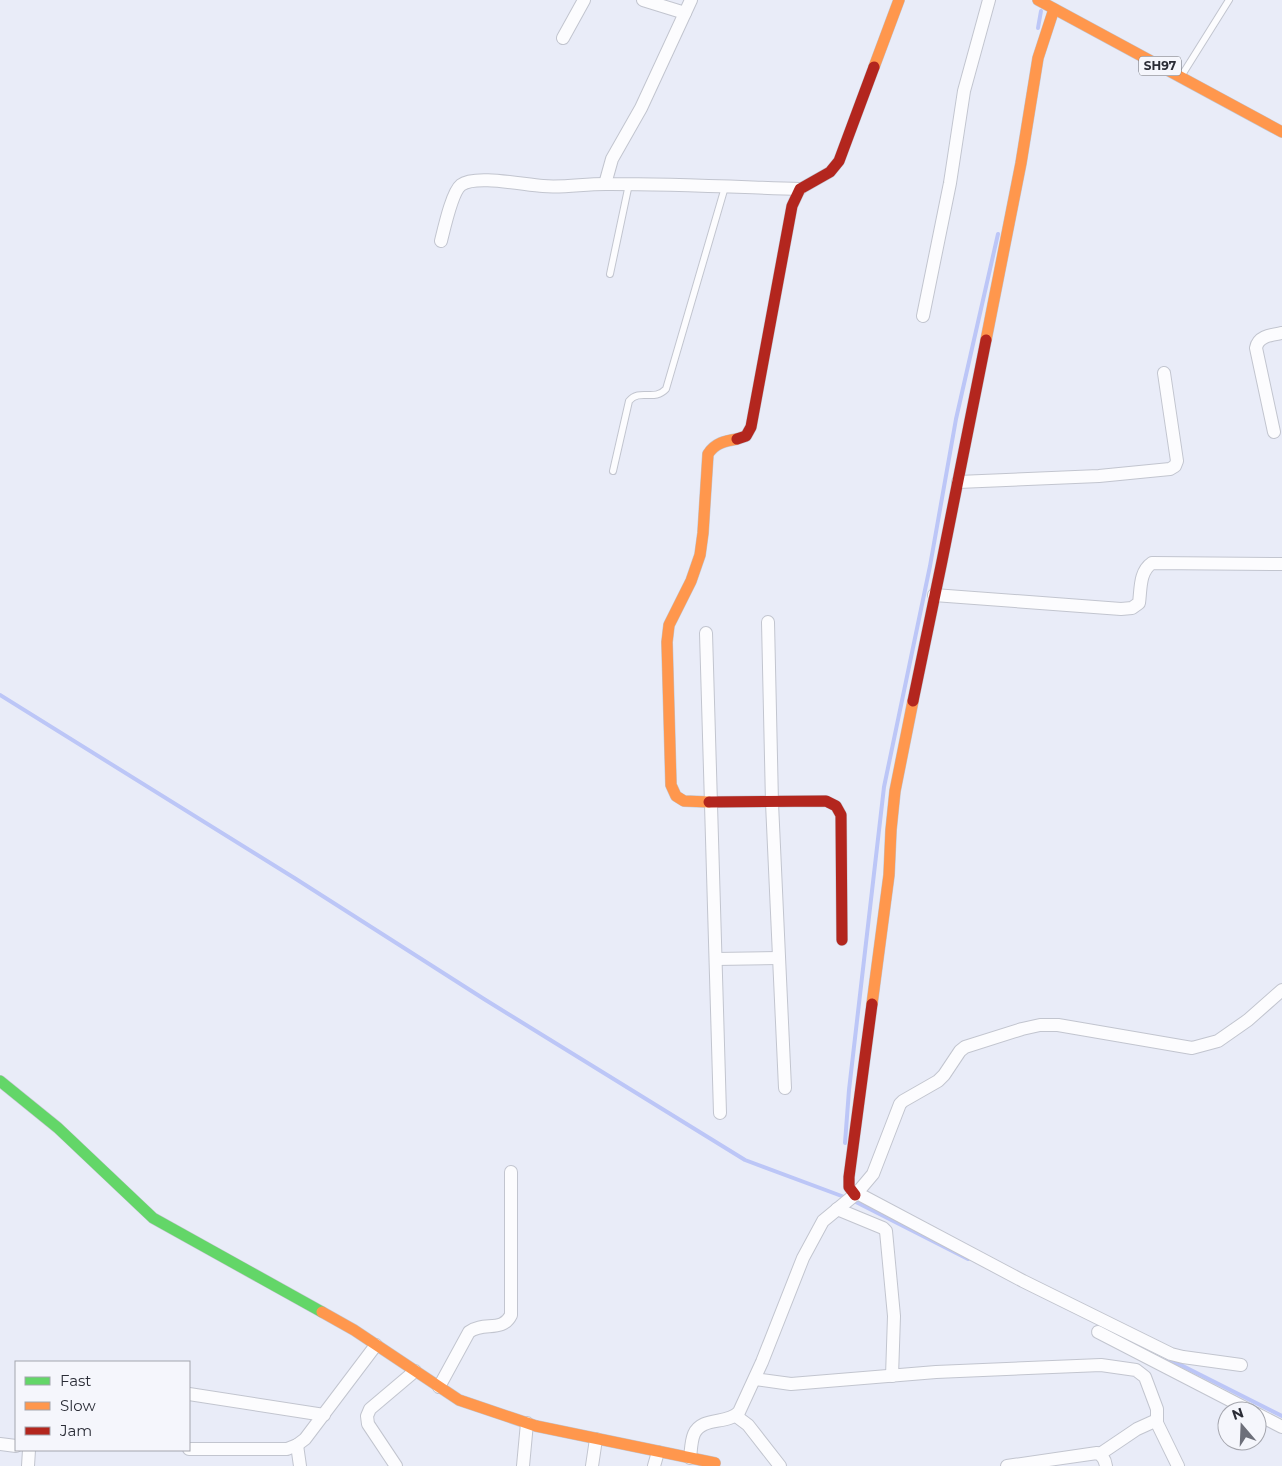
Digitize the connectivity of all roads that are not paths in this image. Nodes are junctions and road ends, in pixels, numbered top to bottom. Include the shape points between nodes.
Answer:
1 (584, 0) edge
2 (643, 0) edge
3 (691, 0) edge
4 (899, 0) edge
5 (989, 0) edge
6 (1038, 0) edge
7 (1229, 0) edge
8 (1054, 9) junction
9 (685, 13) junction
10 (563, 38) dead end
11 (1181, 77) junction
12 (1282, 132) edge
13 (605, 184) junction
14 (629, 184) junction
15 (725, 187) junction
16 (800, 189) junction
17 (441, 241) dead end
18 (610, 274) dead end
19 (923, 316) dead end
20 (1282, 333) edge
21 (1164, 373) dead end
22 (1274, 432) dead end
23 (613, 470) dead end
24 (958, 482) junction
25 (1282, 564) edge
26 (934, 595) junction
27 (768, 622) dead end
28 (706, 633) dead end
29 (711, 802) junction
30 (772, 803) junction
31 (842, 940) dead end
32 (779, 958) junction
33 (716, 959) junction
34 (1282, 990) edge
35 (0, 1081) edge
36 (786, 1088) dead end
37 (720, 1113) dead end
38 (511, 1172) dead end
39 (849, 1200) junction
40 (1098, 1332) dead end
41 (376, 1345) junction
42 (1154, 1353) junction
43 (1241, 1365) dead end
44 (415, 1371) junction
45 (1139, 1372) junction
46 (892, 1376) junction
47 (754, 1378) junction
48 (439, 1387) junction
49 (190, 1394) edge
50 (1234, 1401) edge
51 (324, 1415) junction
52 (736, 1416) junction
53 (1267, 1419) edge
54 (1157, 1420) junction
55 (527, 1423) junction
56 (1282, 1427) edge
57 (596, 1439) junction
58 (0, 1444) edge
59 (297, 1445) junction
60 (15, 1446) edge
61 (190, 1449) edge
62 (30, 1451) edge
63 (658, 1452) junction
64 (690, 1458) junction
65 (1103, 1460) edge
66 (715, 1463) dead end
67 (28, 1466) edge
68 (300, 1466) edge
69 (396, 1466) edge
70 (523, 1466) edge
71 (592, 1466) edge
72 (654, 1466) edge
73 (780, 1466) edge
74 (1007, 1466) edge
75 (1178, 1466) edge

1 - 10 street
2 - 9 street
3 - 9 street
4 - 16 street via 839,160 830,172
5 - 19 street via 964,91 950,183
6 - 8 street, SH97
7 - 11 lane
8 - 11 street, SH97
8 - 24 street via 1038,58 1021,163
9 - 13 street via 612,159
11 - 12 street, SH97
13 - 14 street
13 - 17 street via 545,186 480,179 466,182 454,196
14 - 15 street
14 - 18 lane
15 - 16 street
15 - 23 lane via 666,389 657,396 637,395 629,401
16 - 29 street via 792,206 751,427 746,436 710,448 700,555 669,625 671,785 676,796 684,800
20 - 22 street via 1260,339 1256,348
21 - 24 street via 1178,461 1170,469 1099,476
24 - 26 street
25 - 26 street via 1152,563 1143,574 1139,603 1132,608 1121,609
26 - 39 street via 895,791 889,875 849,1177
27 - 30 street
28 - 29 street
29 - 30 street
29 - 33 street
30 - 31 street via 826,801 839,809
30 - 32 street
32 - 33 street
32 - 36 street
33 - 37 street
34 - 39 street via 1218,1041 1192,1048 1058,1025 1022,1029 965,1047 938,1081 903,1100 873,1174
35 - 41 street via 58,1128 153,1218
38 - 48 street via 511,1315 502,1325 474,1328 469,1332
39 - 42 street via 1023,1281
39 - 46 street via 886,1231 894,1316
39 - 47 street via 823,1221 803,1258
40 - 42 street
41 - 44 street
41 - 51 street
42 - 43 street
42 - 45 street
42 - 50 street
44 - 48 street
44 - 69 street via 370,1409 367,1416 368,1424
45 - 46 street via 1101,1365
45 - 54 street via 1145,1377 1157,1409
46 - 47 street via 791,1384
47 - 52 street
48 - 55 street via 458,1400
49 - 51 street
51 - 59 street
52 - 64 street via 706,1423 699,1428 694,1434
52 - 73 street via 748,1425
53 - 56 street
54 - 65 street via 1137,1429
54 - 75 street
55 - 57 street
55 - 70 street
57 - 63 street
57 - 71 street
58 - 60 street
59 - 61 street via 287,1449
59 - 68 street
62 - 67 street
63 - 64 street
63 - 72 street
64 - 66 street
65 - 74 street via 1097,1453

